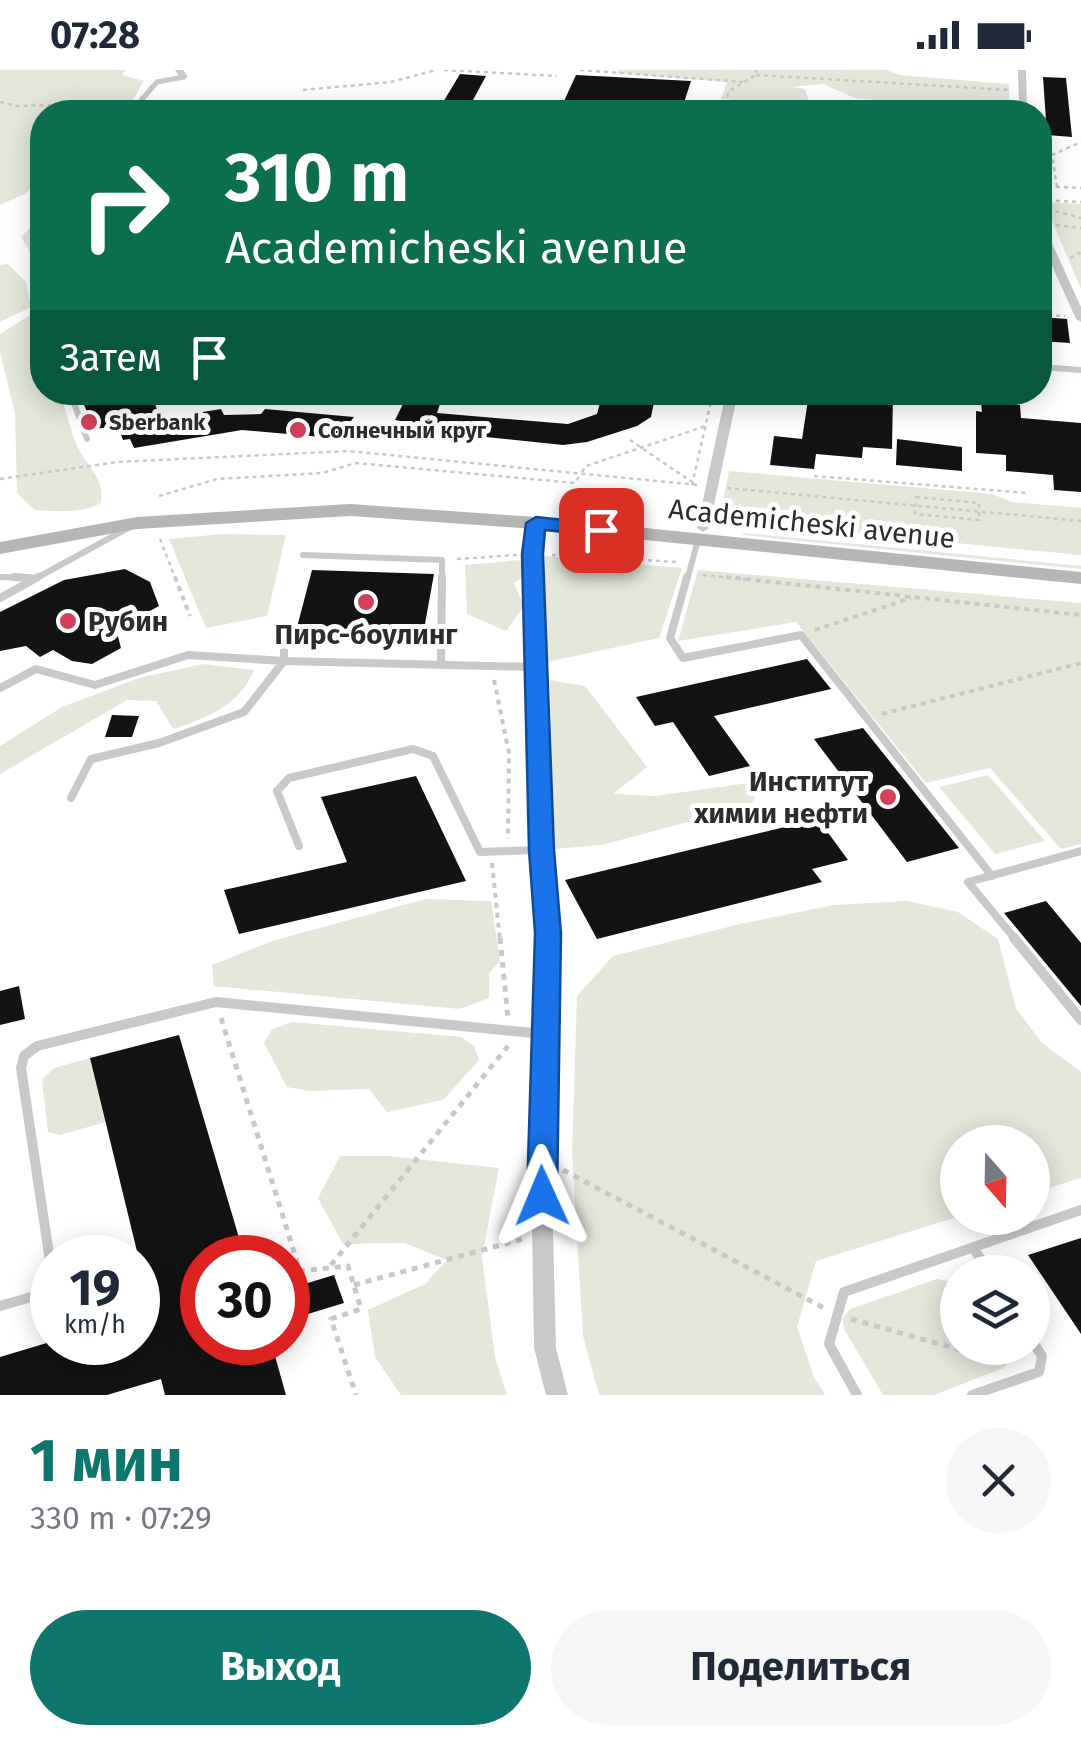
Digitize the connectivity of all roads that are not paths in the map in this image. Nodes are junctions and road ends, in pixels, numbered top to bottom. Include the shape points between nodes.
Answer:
1 (1022, 70) edge
2 (181, 73) edge
3 (141, 100) edge
4 (1023, 100) edge
5 (1052, 255) edge
6 (1080, 318) edge
7 (1052, 368) edge
8 (1081, 370) edge
9 (75, 405) edge
10 (729, 405) edge
11 (87, 439) dead end
12 (135, 516) junction
13 (536, 523) junction
14 (0, 532) edge
15 (700, 534) junction
16 (0, 548) edge
17 (303, 555) dead end
18 (1081, 563) edge
19 (40, 576) junction
20 (0, 578) edge
21 (1081, 578) edge
22 (0, 596) edge
23 (284, 642) dead end
24 (284, 661) junction
25 (440, 664) junction
26 (535, 666) junction
27 (0, 688) edge
28 (71, 798) dead end
29 (299, 846) dead end
30 (542, 850) junction
31 (1081, 852) edge
32 (992, 876) junction
33 (1081, 1020) edge
34 (544, 1034) junction
35 (1081, 1210) edge
36 (46, 1235) edge
37 (974, 1249) junction
38 (978, 1255) edge
39 (30, 1297) edge
40 (0, 1306) edge
41 (1040, 1365) edge
42 (556, 1395) edge
43 (857, 1395) edge
44 (972, 1395) edge

1 - 4 street
2 - 3 lane via 157,82
5 - 6 street
7 - 8 street
9 - 11 lane
10 - 15 street
12 - 13 main road, Academicheski avenue via 350,510
12 - 14 main road, Academicheski avenue
12 - 15 main road, Academicheski avenue via 276,497 437,499
12 - 16 main road, Academicheski avenue
12 - 19 lane
13 - 15 main road, Academicheski avenue
13 - 26 street
15 - 18 main road, Academicheski avenue
15 - 21 main road, Academicheski avenue
15 - 32 lane via 670,638 683,658 801,634
17 - 25 lane via 442,560
19 - 20 lane
19 - 22 lane
20 - 22 lane
23 - 24 lane
24 - 25 lane
24 - 27 lane via 188,655 95,685 36,669
24 - 28 lane via 244,712 91,759
25 - 26 lane
26 - 30 street
29 - 30 lane via 277,791 289,778 414,749 433,756 480,852
30 - 34 street via 548,933
31 - 32 lane
32 - 33 lane via 968,882
34 - 36 lane via 216,1002 45,1044 24,1056 21,1068
34 - 42 street via 545,1348
35 - 37 lane
37 - 38 lane
37 - 43 lane via 844,1292 829,1344
39 - 40 lane
41 - 44 lane via 1039,1372

